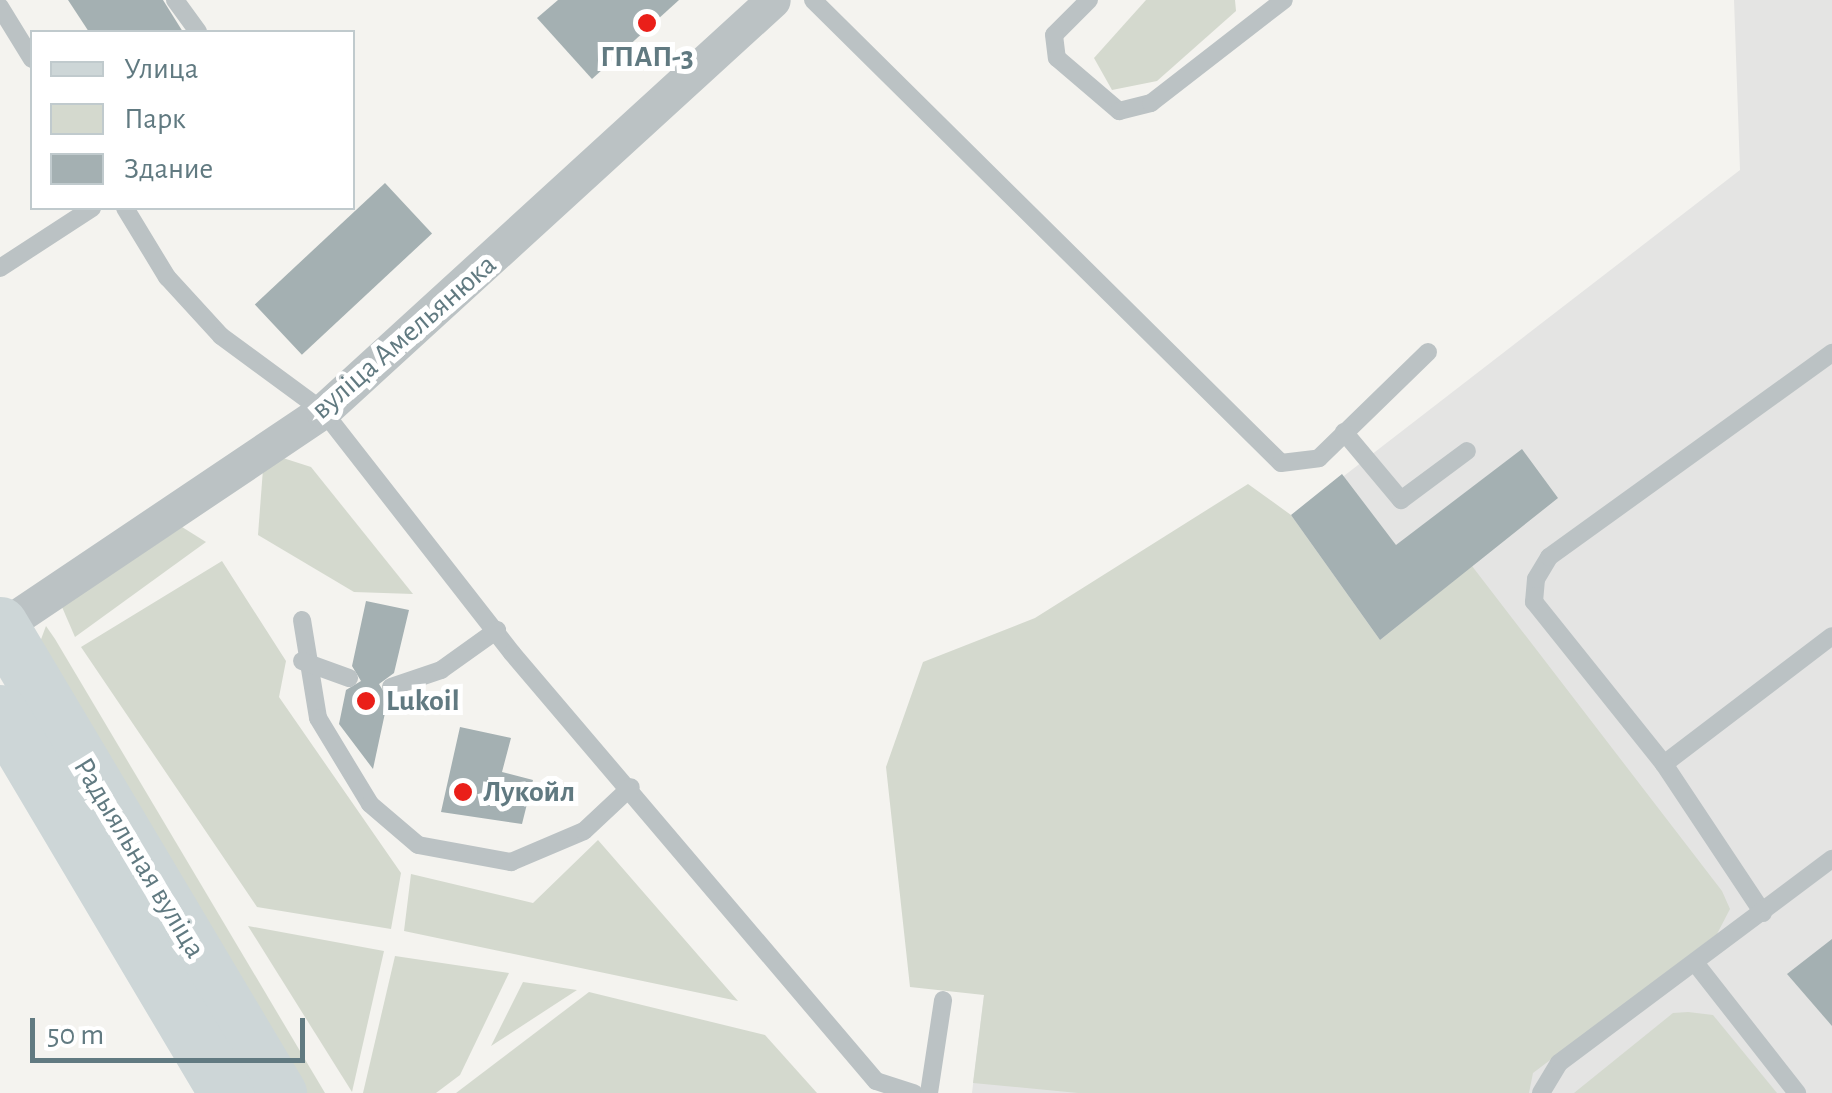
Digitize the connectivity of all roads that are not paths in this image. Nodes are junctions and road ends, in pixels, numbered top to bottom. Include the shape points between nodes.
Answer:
1 (175, 0) edge
2 (772, 0) edge
3 (813, 0) edge
4 (1088, 0) edge
5 (1270, 4) edge
6 (0, 7) edge
7 (197, 30) edge
8 (30, 55) edge
9 (89, 210) edge
10 (126, 210) edge
11 (0, 268) edge
12 (1428, 352) dead end
13 (1832, 353) edge
14 (323, 411) junction
15 (1344, 432) junction
16 (1467, 451) dead end
17 (302, 620) dead end
18 (1, 626) edge
19 (497, 630) junction
20 (1832, 636) edge
21 (302, 661) junction
22 (349, 678) dead end
23 (391, 686) dead end
24 (0, 712) edge
25 (1664, 764) junction
26 (630, 788) junction
27 (1832, 859) edge
28 (1763, 913) junction
29 (1696, 964) junction
30 (943, 1000) dead end
31 (874, 1087) edge
32 (226, 1093) edge
33 (278, 1093) edge
34 (914, 1093) edge
35 (929, 1093) edge
36 (1541, 1093) edge
37 (1797, 1093) edge

1 - 7 lane
2 - 14 street, вуліца Амельянюка
3 - 15 lane via 1257,448 1299,466
4 - 5 lane via 1054,35 1057,58 1119,112 1151,103
6 - 8 lane
9 - 11 lane
10 - 14 lane via 167,277 221,336
12 - 15 lane
13 - 25 lane via 1549,557 1536,579 1534,602
14 - 18 street, вуліца Амельянюка
14 - 19 lane
15 - 16 lane via 1401,500
17 - 21 lane
18 - 33 main road, Радыяльная вуліца
19 - 23 lane via 430,676
19 - 26 lane
20 - 25 lane
21 - 22 lane
21 - 26 lane via 318,718 352,776 418,845 511,862 584,831
24 - 32 main road, Радыяльная вуліца
25 - 28 lane
26 - 31 lane
27 - 28 lane
28 - 29 lane
29 - 36 lane via 1560,1063
29 - 37 lane
30 - 35 lane
31 - 34 lane

